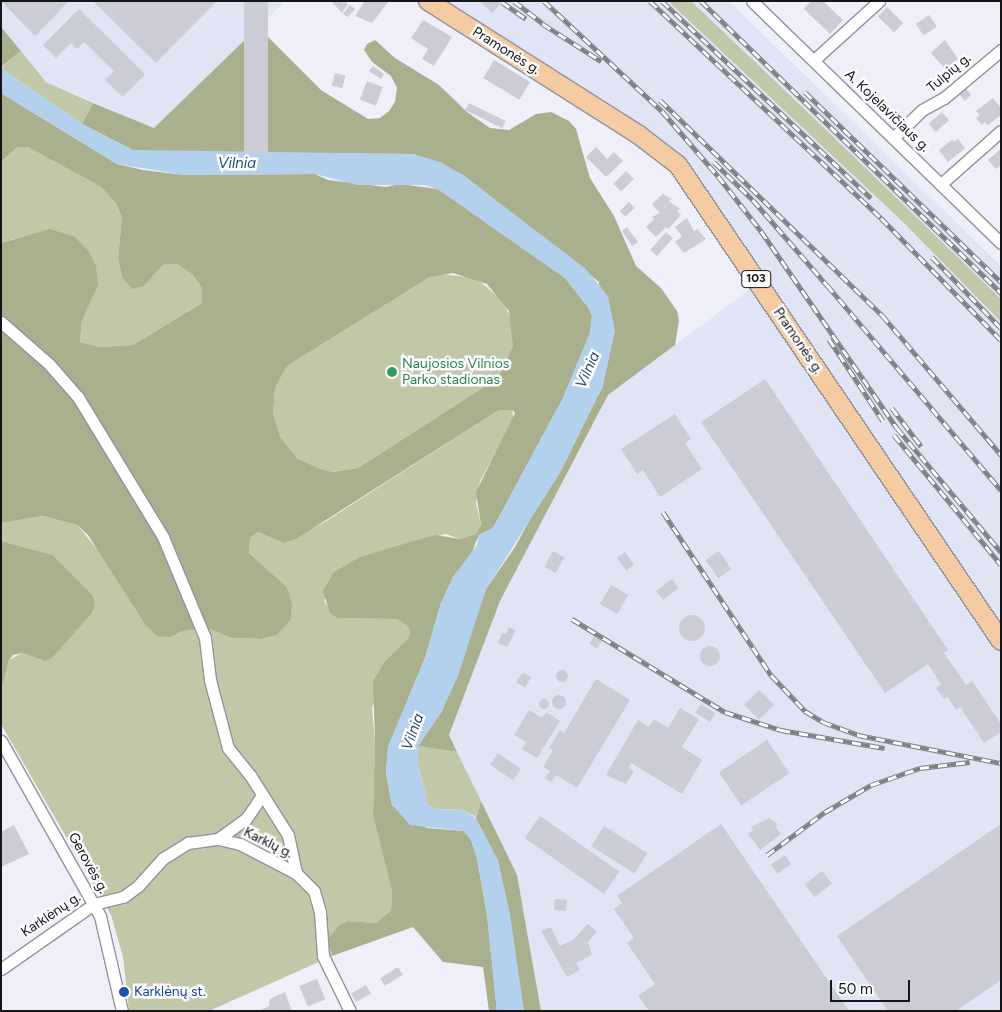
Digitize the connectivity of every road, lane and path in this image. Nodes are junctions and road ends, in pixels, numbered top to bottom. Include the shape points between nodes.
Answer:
1 (428, 1) edge
2 (752, 1) edge
3 (879, 1) edge
4 (1001, 50) edge
5 (814, 60) junction
6 (1001, 131) edge
7 (893, 138) junction
8 (941, 184) junction
9 (1001, 243) edge
10 (1, 322) edge
11 (1001, 641) edge
12 (1, 741) edge
13 (262, 795) junction
14 (218, 839) junction
15 (296, 873) junction
16 (94, 904) junction
17 (1, 969) edge
18 (122, 1011) edge
19 (350, 1011) edge

1 - 11 main road, Pramonės g. / 103 via 639,135 678,165
2 - 5 street, A. Kojelavičiaus g.
3 - 5 street
4 - 7 street, Tulpių g. via 944,98 922,110
5 - 7 street, A. Kojelavičiaus g.
6 - 8 street
7 - 8 street, A. Kojelavičiaus g.
8 - 9 street, A. Kojelavičiaus g.
10 - 13 street via 49,364 78,397 163,537 205,638 210,680 228,748
12 - 16 street, Gerovės g.
13 - 14 street via 241,824
13 - 15 street via 288,835
14 - 15 street, Karklų g. via 240,844
14 - 16 street, Karklų g. via 188,844 162,859 138,886 123,897
15 - 19 street, Karklų g. via 314,891 320,912 322,956
16 - 17 street, Karklėnų g.
16 - 18 street, Gerovės g. via 104,928

